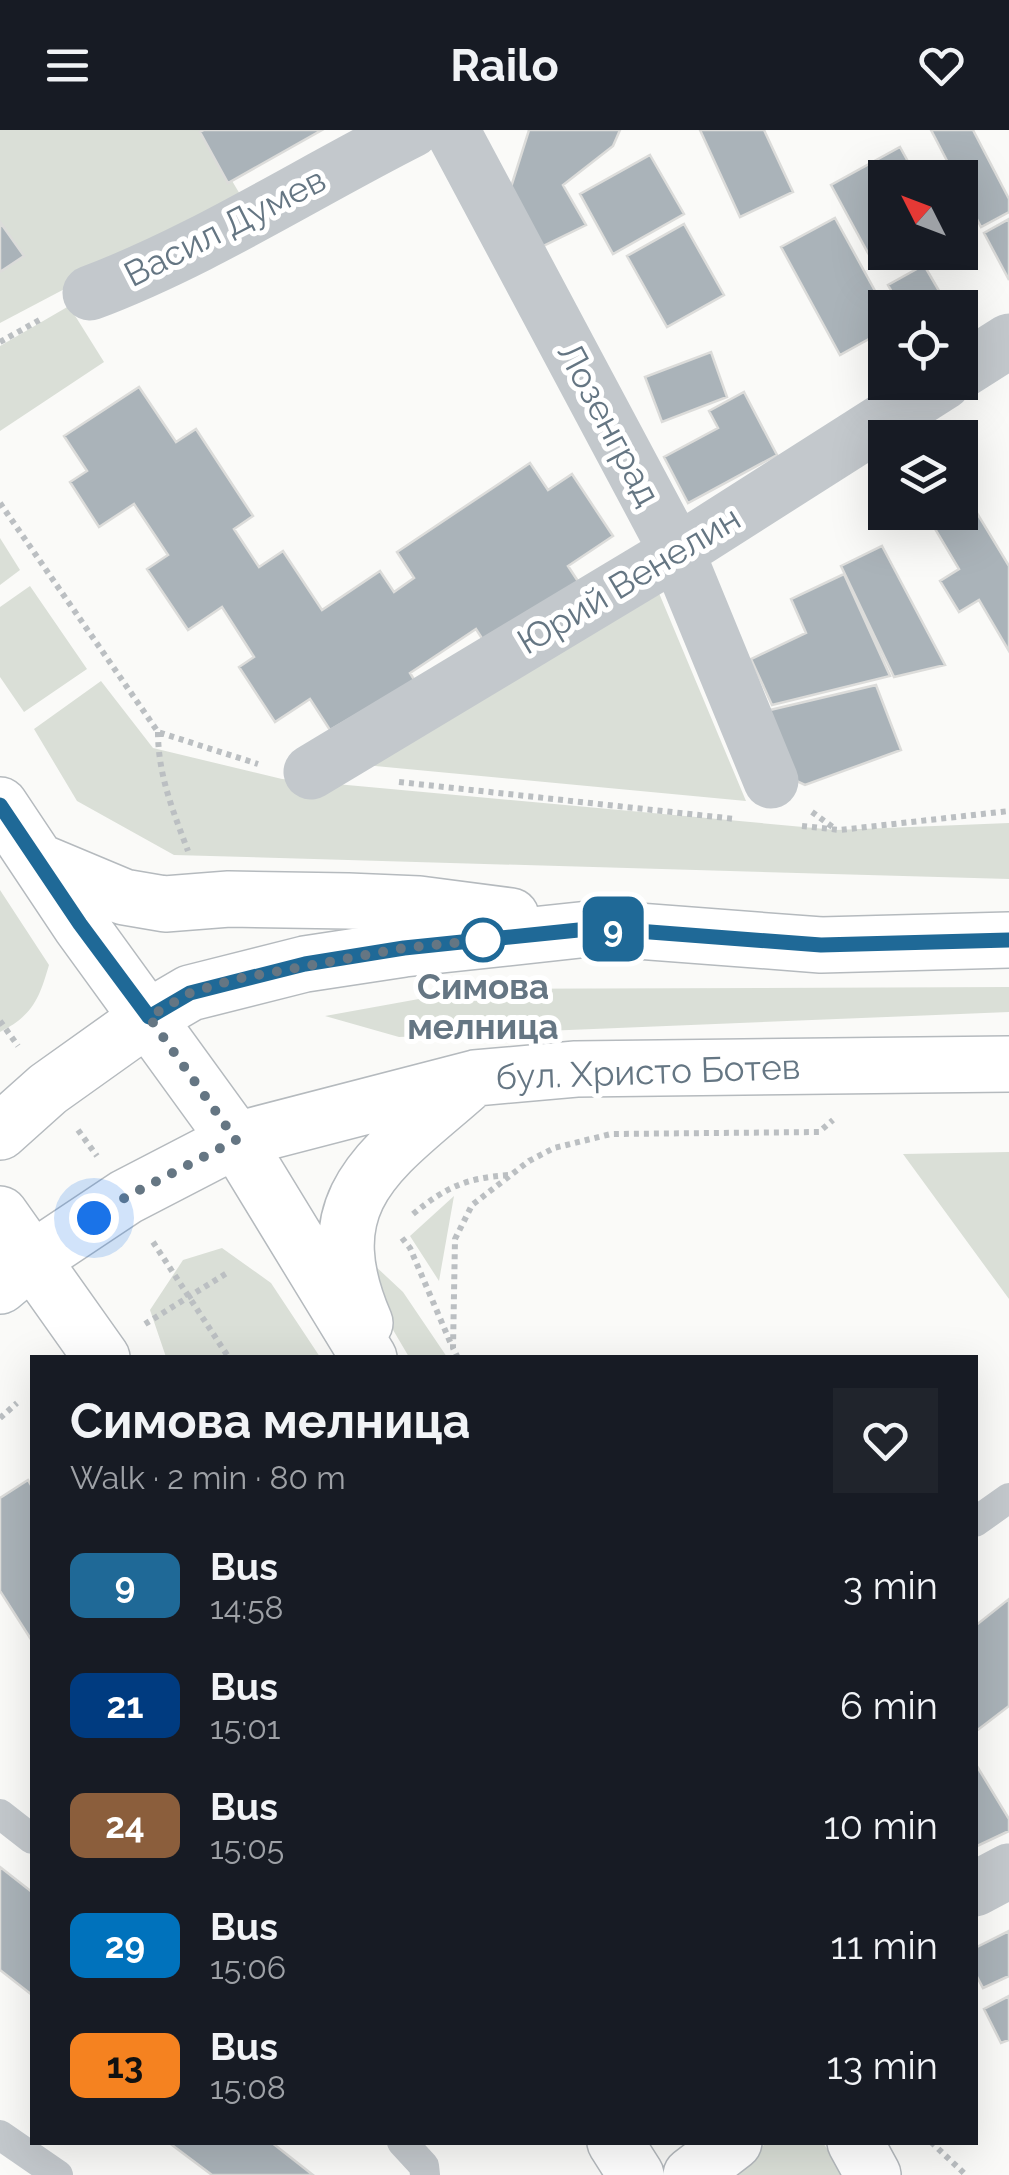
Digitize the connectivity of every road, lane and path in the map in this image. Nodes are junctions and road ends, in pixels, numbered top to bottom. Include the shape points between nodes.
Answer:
1 (412, 130) edge
2 (452, 130) edge
3 (90, 294) dead end
4 (1009, 341) edge
5 (978, 361) edge
6 (916, 400) edge
7 (0, 503) edge
8 (677, 552) junction
9 (158, 732) junction
10 (311, 772) junction
11 (0, 805) edge
12 (769, 809) junction
13 (1009, 810) edge
14 (189, 855) dead end
15 (38, 861) junction
16 (598, 928) junction
17 (1009, 940) edge
18 (149, 1017) junction
19 (0, 1021) edge
20 (1009, 1064) edge
21 (895, 1065) junction
22 (475, 1078) junction
23 (48, 1089) junction
24 (0, 1132) edge
25 (236, 1140) junction
26 (511, 1176) junction
27 (126, 1197) junction
28 (0, 1214) edge
29 (410, 1216) dead end
30 (396, 1229) dead end
31 (227, 1273) dead end
32 (15, 1274) edge
33 (188, 1296) junction
34 (144, 1324) dead end
35 (453, 1348) junction
36 (99, 1355) edge
37 (227, 1355) edge
38 (368, 1355) edge
39 (379, 1355) edge
40 (456, 1355) edge
41 (17, 1403) dead end
42 (0, 1418) edge
43 (1009, 1498) edge
44 (978, 1520) edge
45 (0, 1814) edge
46 (30, 1836) edge
47 (1009, 1871) edge
48 (978, 1887) edge
49 (0, 2135) edge
50 (405, 2145) edge
51 (617, 2145) edge
52 (730, 2145) edge
53 (858, 2145) edge
54 (934, 2145) edge
55 (58, 2175) edge
56 (425, 2175) edge
57 (636, 2175) edge
58 (692, 2175) edge
59 (873, 2175) edge
60 (966, 2175) edge

1 - 3 street, Васил Думев
2 - 8 street, Лозенград
4 - 5 street
6 - 8 street, Юрий Венелин
7 - 9 path
8 - 10 street, Юрий Венелин
8 - 12 street, Лозенград
9 - 10 path via 273,768
9 - 14 path via 166,793
10 - 12 path
11 - 15 main road
12 - 13 path via 840,830
15 - 16 main road via 124,897 165,904 419,904
15 - 18 main road
16 - 17 main road via 821,945
16 - 18 main road via 305,964 190,993
18 - 23 main road
18 - 25 main road
19 - 23 path
20 - 21 main road, бул. Христо Ботев
21 - 22 main road, бул. Христо Ботев via 576,1069
21 - 26 path via 819,1132 612,1134 554,1148
22 - 25 main road, бул. Христо Ботев
22 - 39 main road via 390,1150 352,1206 345,1231 352,1294
23 - 24 main road
23 - 27 path
25 - 27 main road, бул. Христо Ботев
25 - 38 main road
26 - 29 path via 454,1184
26 - 35 path via 472,1205 454,1239
27 - 32 main road, бул. Христо Ботев
27 - 33 path
28 - 32 main road
30 - 35 path
31 - 33 path
32 - 36 main road
33 - 34 path
33 - 37 path
35 - 40 path
41 - 42 path
43 - 44 lane
45 - 46 lane
47 - 48 street
49 - 55 lane
50 - 56 lane
51 - 57 main road
52 - 58 main road
53 - 59 main road
54 - 60 path

